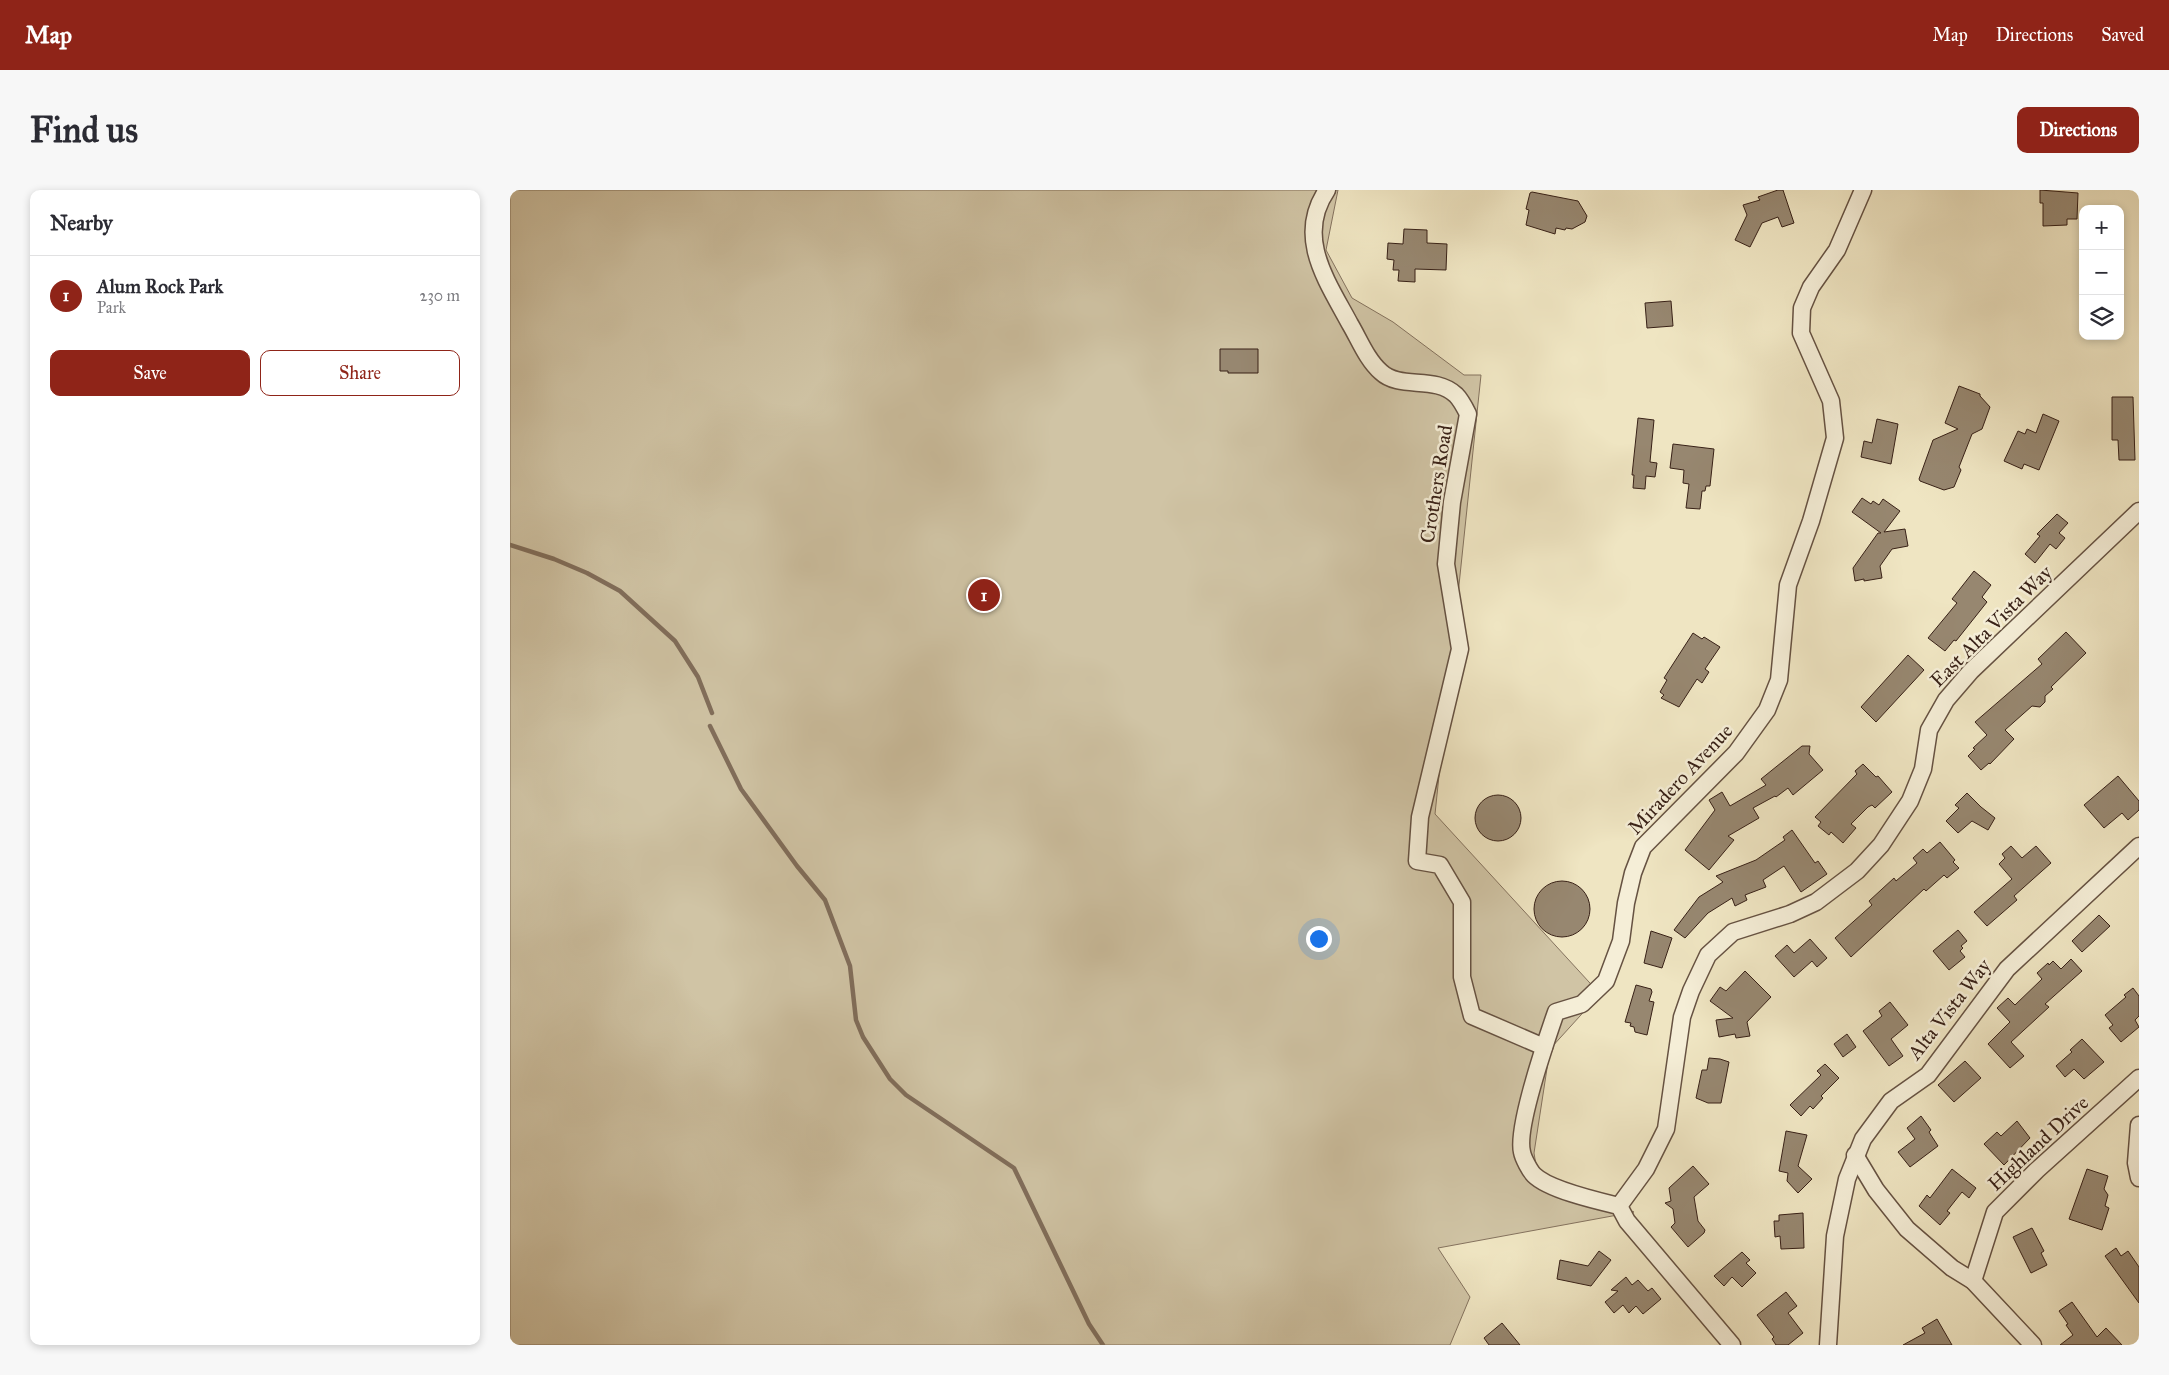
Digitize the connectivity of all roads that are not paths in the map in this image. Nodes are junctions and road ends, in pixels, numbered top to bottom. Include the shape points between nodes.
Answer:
1 (1327, 190) edge
2 (1863, 190) edge
3 (2139, 511) edge
4 (2139, 846) edge
5 (1544, 1047) junction
6 (2139, 1078) edge
7 (2139, 1125) edge
8 (1855, 1156) junction
9 (2139, 1178) edge
10 (1619, 1206) junction
11 (1973, 1281) junction
12 (1732, 1345) edge
13 (1828, 1345) edge
14 (2033, 1345) edge

1 - 5 street, Crothers Road via 1318,203 1313,234 1319,266 1366,352 1381,373 1394,379 1438,384 1456,395 1468,414 1452,502 1446,564 1460,649 1420,817 1417,861 1440,866 1462,902 1462,977 1472,1016
2 - 5 street, Miradero Avenue via 1837,250 1811,287 1802,308 1801,333 1831,401 1835,438 1788,585 1778,680 1767,710 1736,753 1643,847 1626,903 1621,942 1606,981 1582,1004 1556,1012
3 - 10 street, East Alta Vista Way via 1971,670 1946,700 1930,730 1923,769 1910,801 1881,845 1857,870 1816,902 1733,932 1708,955 1682,1017 1666,1129 1646,1169
4 - 8 street, Alta Vista Way via 2006,969 1928,1075 1891,1101 1863,1139
5 - 10 street via 1523,1125 1522,1151 1533,1175 1552,1186
6 - 11 street, Highland Drive via 1995,1212
7 - 9 street via 2136,1163
8 - 11 street via 1876,1190 1907,1229 1952,1268
8 - 13 street, Alta Vista Way via 1846,1179 1835,1236
10 - 12 street via 1627,1221
11 - 14 street

